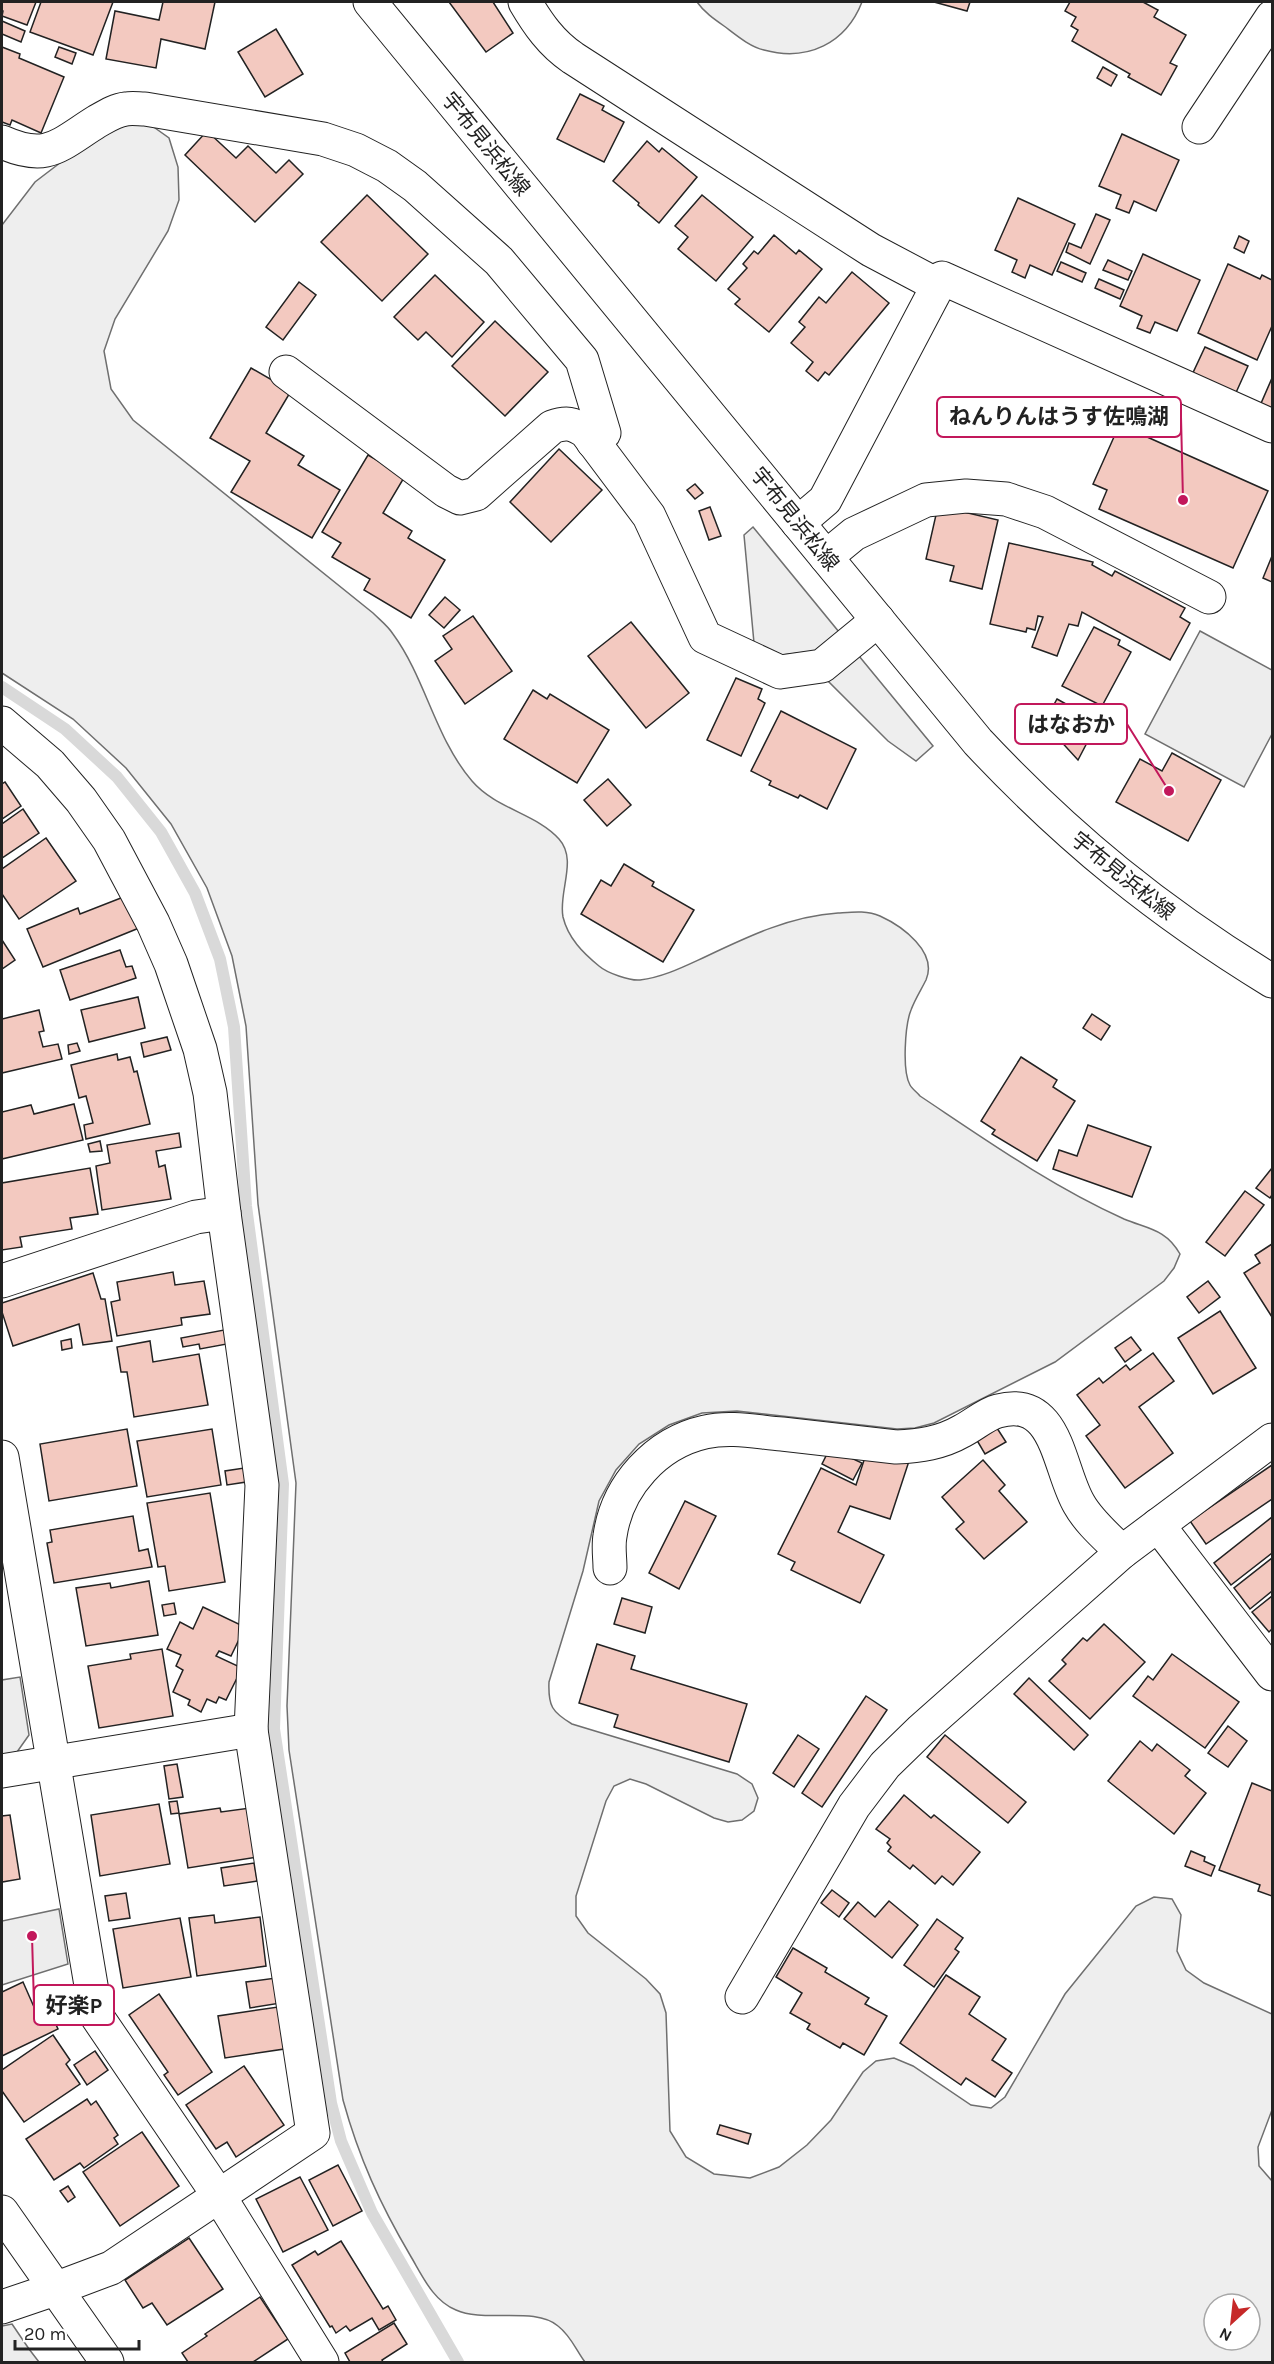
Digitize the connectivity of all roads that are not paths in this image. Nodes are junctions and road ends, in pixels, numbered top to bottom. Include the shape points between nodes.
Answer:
1 (370, 2) edge
2 (525, 2) edge
3 (1272, 17) edge
4 (1199, 127) dead end
5 (2, 142) edge
6 (939, 286) junction
7 (286, 372) dead end
8 (1272, 426) edge
9 (593, 442) junction
10 (798, 523) junction
11 (826, 556) junction
12 (1209, 597) dead end
13 (878, 620) junction
14 (2, 723) edge
15 (1272, 981) edge
16 (224, 1213) junction
17 (2, 1281) edge
18 (1272, 1440) edge
19 (2, 1457) edge
20 (1158, 1525) junction
21 (1122, 1552) junction
22 (610, 1568) dead end
23 (1272, 1674) edge
24 (251, 1730) junction
25 (53, 1762) junction
26 (2, 1771) edge
27 (742, 1997) dead end
28 (219, 2196) junction
29 (2, 2212) edge
30 (55, 2289) junction
31 (2, 2307) edge
32 (107, 2362) edge
33 (322, 2362) edge

1 - 10 street, 宇布見浜松線
2 - 6 street via 545,34 573,58 871,250
3 - 4 street
5 - 9 street via 24,151 45,152 106,116 125,109 145,109 323,139 356,150 415,186 499,261 582,360 604,434
6 - 8 street via 942,278
6 - 10 street via 825,501
7 - 9 street via 460,498 476,494 552,427 575,424
9 - 13 street via 650,516 705,637 780,672 822,666
10 - 11 street, 宇布見浜松線
11 - 12 street via 854,534 926,500 966,496 1006,499 1045,512
11 - 13 street, 宇布見浜松線
13 - 15 street, 宇布見浜松線 via 978,742 1062,826 1157,905
14 - 16 street via 50,764 81,800 109,840 153,923 200,1049 210,1093
16 - 17 street via 196,1217
16 - 24 street via 262,1485
18 - 20 street
19 - 25 street
20 - 21 street
20 - 23 street
21 - 22 street via 1078,1504 1050,1429 1039,1418 1011,1408 940,1442 918,1446 896,1447 737,1429 706,1432 677,1442 652,1458 632,1481 617,1508 609,1537
21 - 27 street via 885,1765 854,1806
24 - 25 street
24 - 28 street via 313,2133
25 - 26 street
25 - 28 street via 96,2015
28 - 30 street via 111,2268
28 - 33 street
29 - 30 street
30 - 31 street
30 - 32 street

